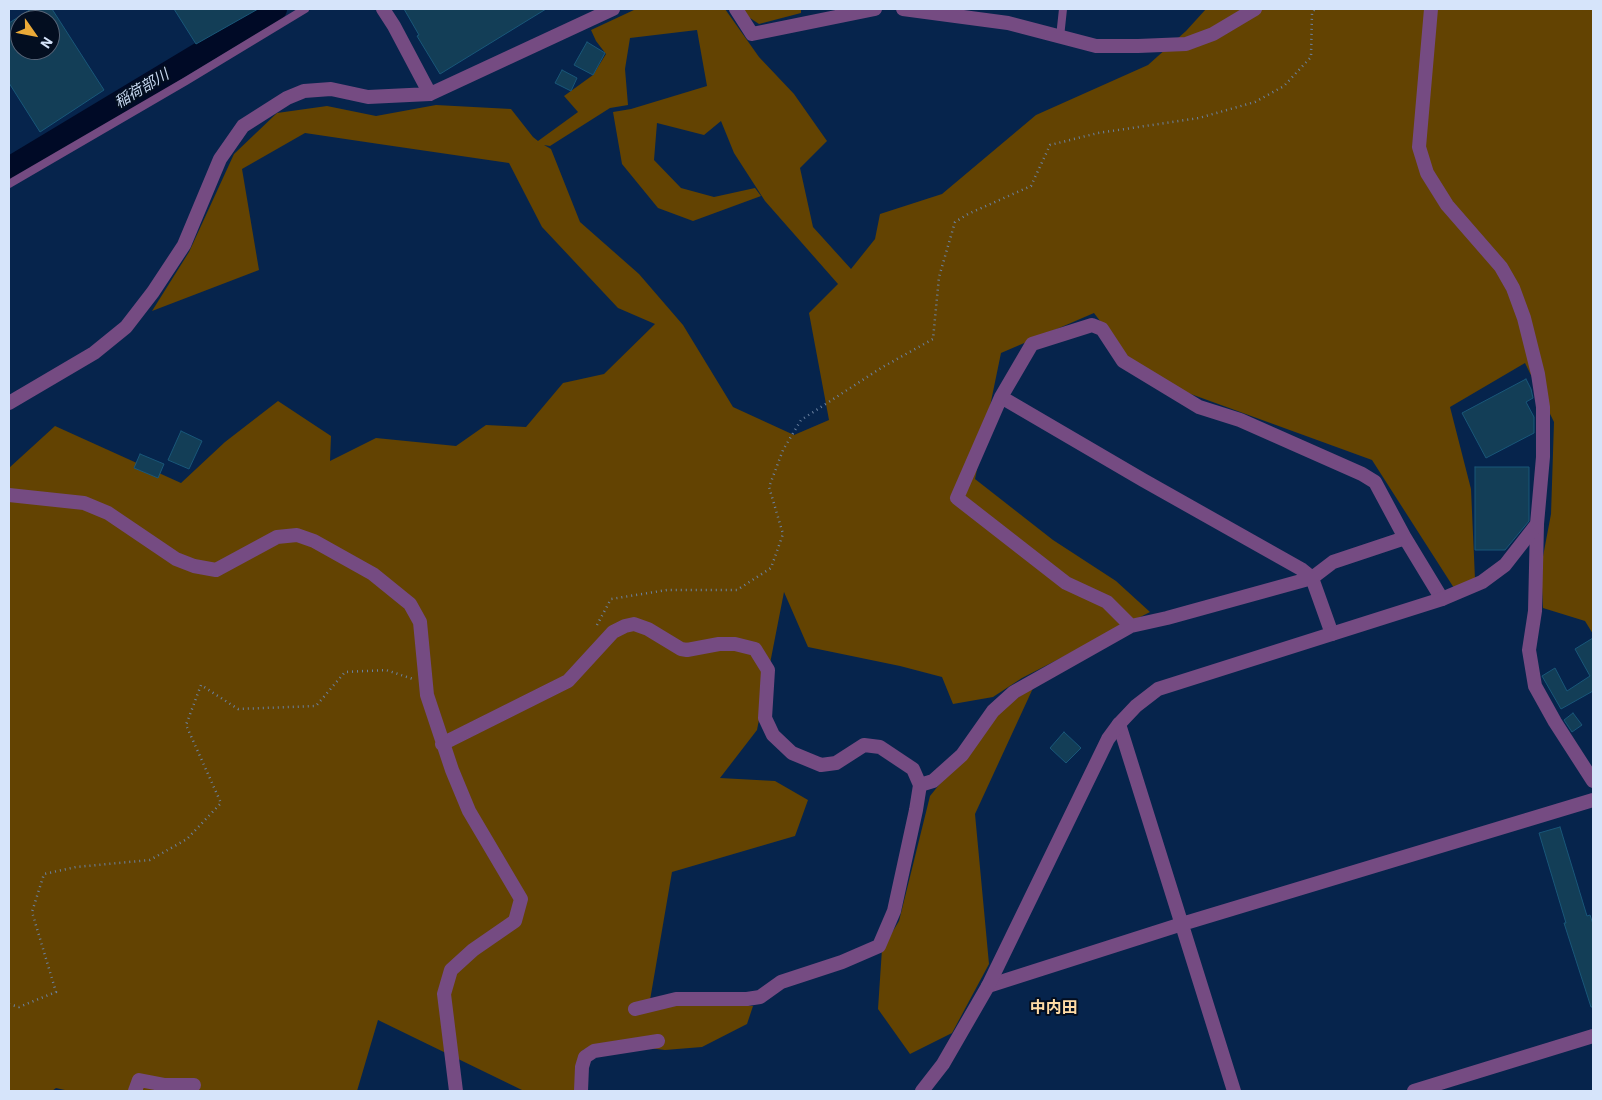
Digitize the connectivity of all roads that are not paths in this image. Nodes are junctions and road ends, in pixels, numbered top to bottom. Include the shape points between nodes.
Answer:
1 (305, 9) edge
2 (383, 9) edge
3 (613, 9) edge
4 (736, 9) edge
5 (875, 9) edge
6 (903, 9) edge
7 (1063, 9) edge
8 (1255, 9) edge
9 (1431, 9) edge
10 (1060, 37) junction
11 (430, 94) junction
12 (9, 184) edge
13 (1001, 397) junction
14 (9, 403) edge
15 (9, 495) edge
16 (1537, 524) junction
17 (1405, 538) junction
18 (1312, 578) junction
19 (1442, 600) junction
20 (1131, 626) junction
21 (1332, 634) junction
22 (1119, 724) junction
23 (442, 744) junction
24 (1593, 781) edge
25 (920, 786) junction
26 (1593, 800) edge
27 (1182, 924) junction
28 (988, 986) junction
29 (635, 1009) dead end
30 (1593, 1036) edge
31 (658, 1041) dead end
32 (194, 1085) dead end
33 (135, 1091) edge
34 (456, 1091) edge
35 (581, 1091) edge
36 (922, 1091) edge
37 (1234, 1091) edge
38 (1414, 1091) edge

1 - 12 lane
2 - 11 street
3 - 11 street
4 - 5 street via 752,34
6 - 10 street via 1008,23
7 - 10 lane
8 - 10 street via 1214,34 1186,44 1096,46
9 - 16 street via 1419,148 1427,173 1447,206 1501,267 1524,318 1538,374 1542,407
11 - 14 street via 368,97 331,89 304,91 243,126 220,158 184,245 126,327 94,353
13 - 17 street via 1032,344 1097,327 1102,329 1124,361 1199,407 1240,420 1375,482
13 - 18 street
13 - 20 street via 957,498 1066,583 1107,602
15 - 23 street via 84,503 108,513 176,558 194,566 216,570 277,537 297,535 373,574 410,604 420,622 427,694
16 - 19 street via 1506,565 1482,582
16 - 24 street via 1535,611 1528,650 1535,686
17 - 18 street via 1333,562
17 - 19 street
18 - 20 street
18 - 21 street
19 - 21 street
20 - 25 street via 1014,692 993,711 962,755 933,781
21 - 22 street via 1158,689
22 - 27 street
22 - 28 street via 1108,740
23 - 25 street via 568,681 613,632 634,624 681,649 735,644 755,649 768,670 765,718 773,735 792,753 821,765 836,763 864,745 880,747 913,769
23 - 34 street via 469,811 521,899 515,921 473,950 451,970 444,994
25 - 29 street via 894,911 880,946 781,982 760,997 676,999
26 - 27 street
27 - 28 street
27 - 37 street
28 - 36 street via 943,1064
30 - 38 street
31 - 35 street via 594,1051 585,1057
32 - 33 street via 139,1080

